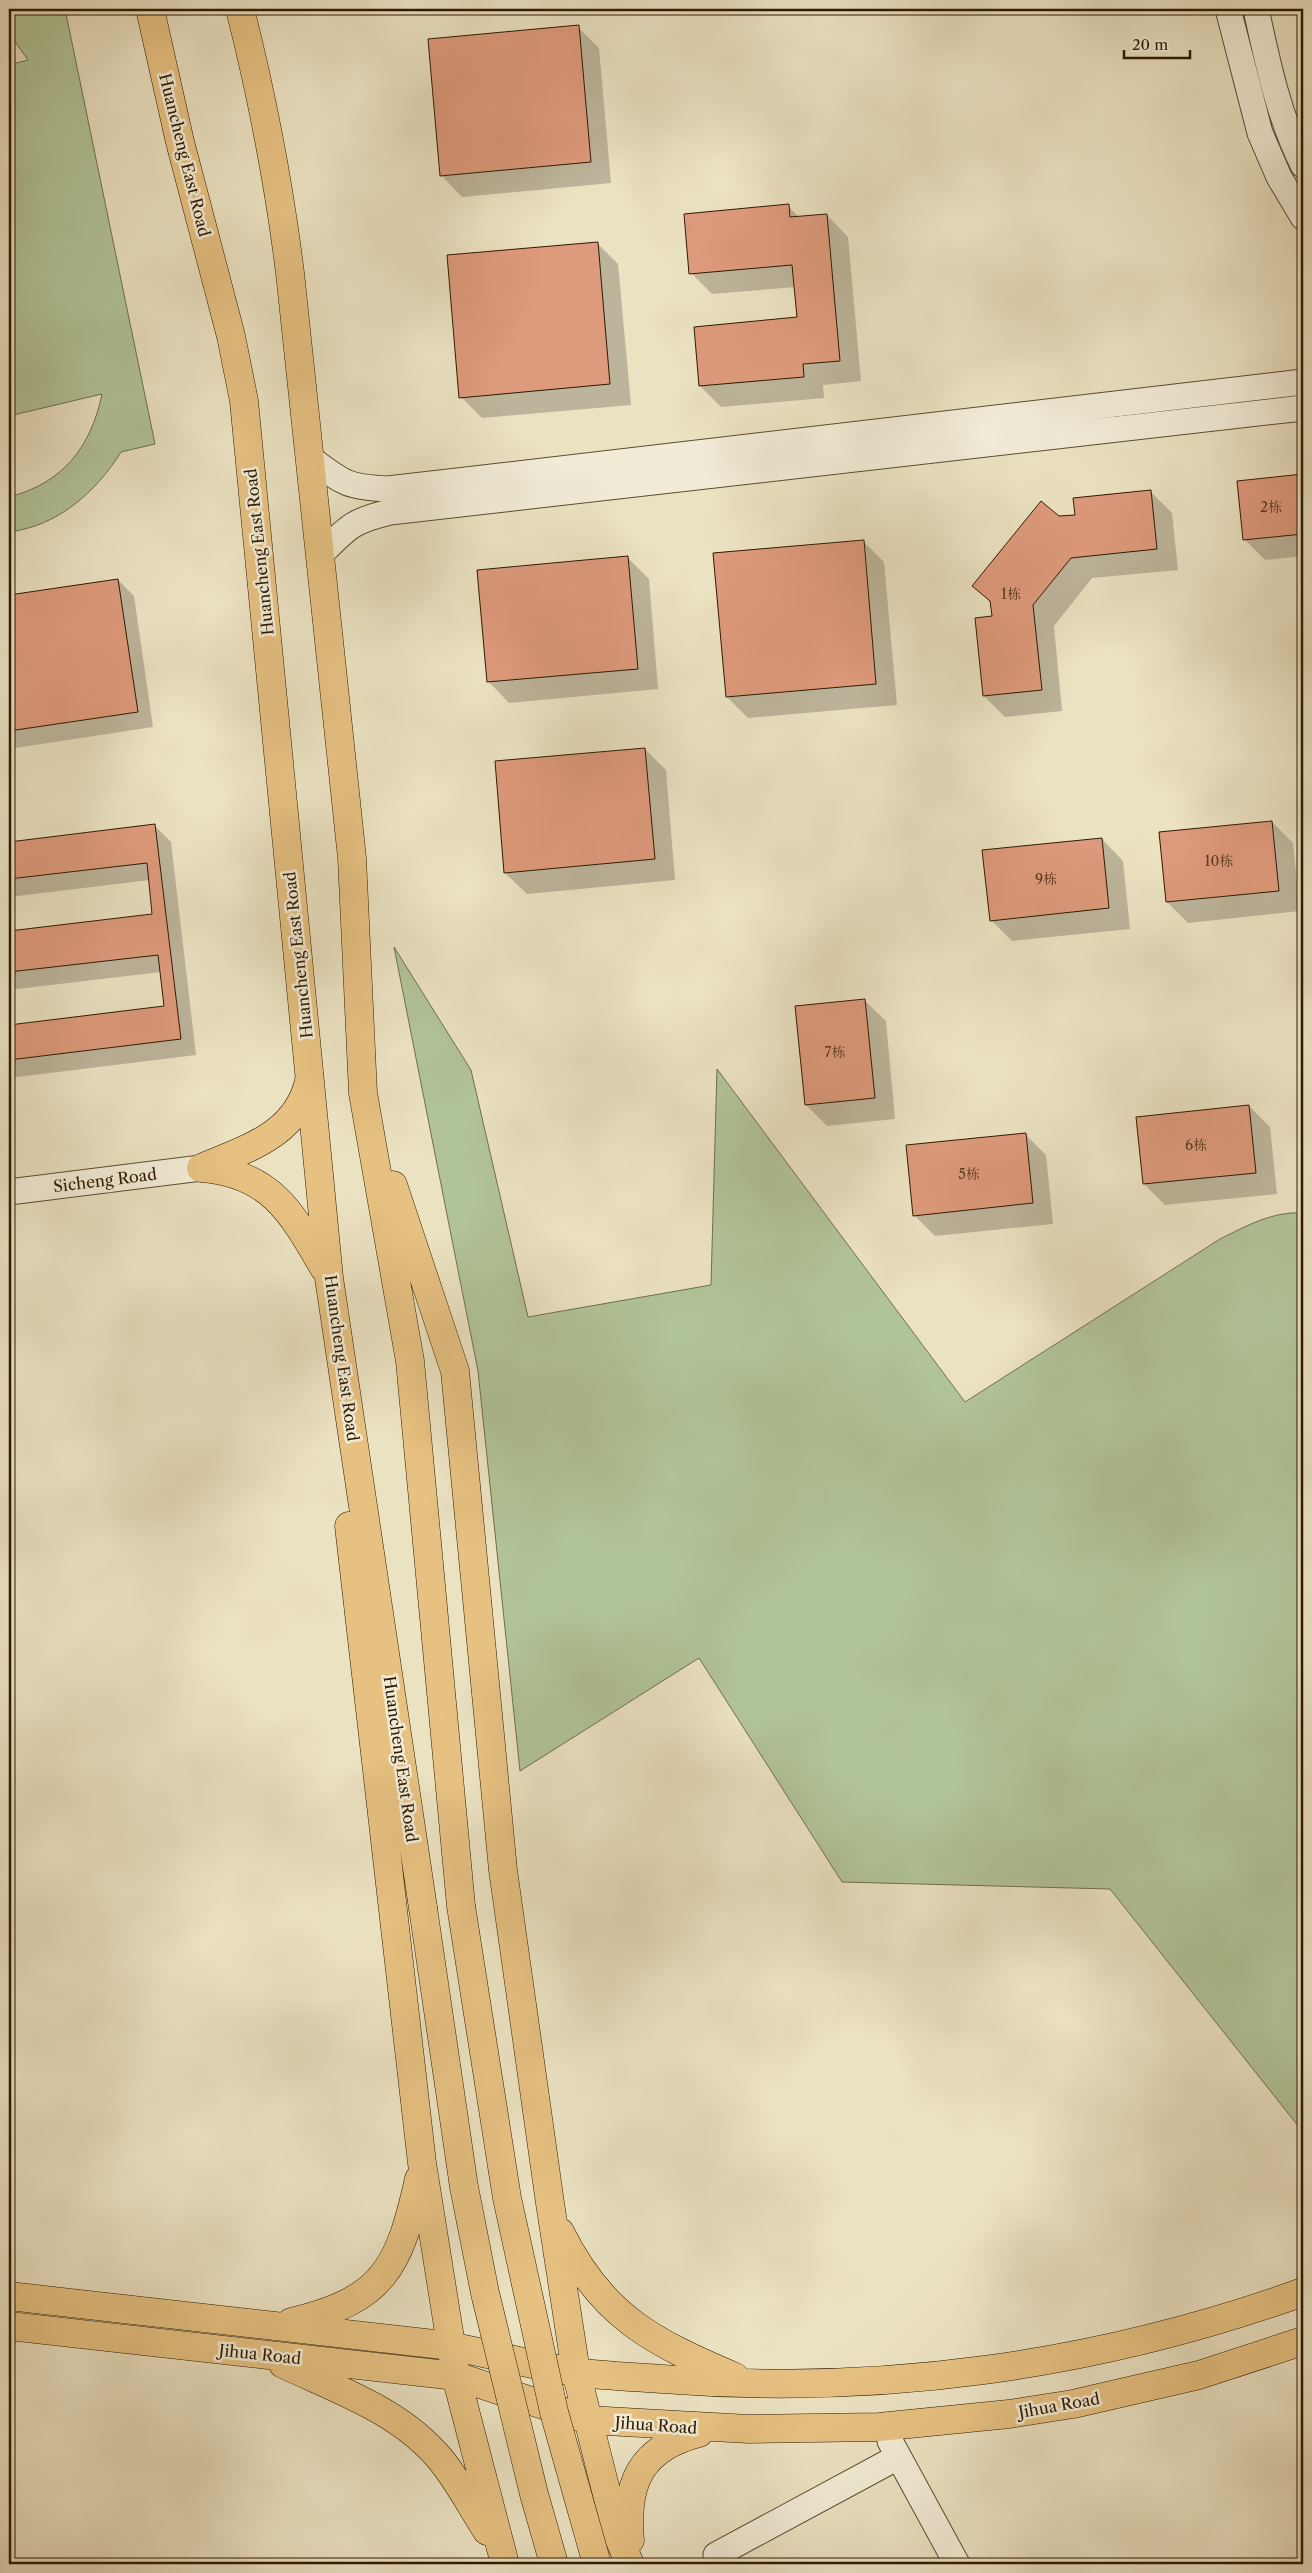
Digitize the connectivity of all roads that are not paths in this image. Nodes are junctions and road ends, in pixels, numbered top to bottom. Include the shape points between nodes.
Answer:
1 (131, 9) edge
2 (150, 9) edge
3 (240, 9) edge
4 (260, 9) edge
5 (1228, 9) edge
6 (1256, 9) edge
7 (255, 71) junction
8 (180, 142) junction
9 (1303, 165) edge
10 (1303, 217) edge
11 (1303, 382) edge
12 (1303, 408) edge
13 (311, 459) junction
14 (321, 554) junction
15 (310, 1077) junction
16 (363, 1093) junction
17 (201, 1168) junction
18 (9, 1192) edge
19 (330, 1278) junction
20 (422, 2163) junction
21 (550, 2203) junction
22 (1303, 2292) edge
23 (9, 2296) edge
24 (9, 2326) edge
25 (276, 2326) junction
26 (1303, 2341) edge
27 (452, 2346) junction
28 (263, 2355) junction
29 (576, 2372) junction
30 (456, 2376) junction
31 (750, 2384) junction
32 (588, 2420) junction
33 (883, 2427) junction
34 (716, 2428) junction
35 (898, 2457) junction
36 (716, 2555) dead end
37 (503, 2559) edge
38 (554, 2564) edge
39 (597, 2564) edge
40 (631, 2564) edge
41 (957, 2564) edge

1 - 8 main road via 147,42
2 - 8 main road, Huancheng East Road
3 - 7 main road
4 - 7 main road
5 - 10 street via 1260,133 1279,177
6 - 9 street via 1274,90 1287,132
7 - 13 main road via 280,195
8 - 15 main road, Huancheng East Road via 231,336 244,401
11 - 13 street via 388,489 363,488 341,482
12 - 14 street via 390,512 349,526
13 - 14 main road
14 - 16 main road via 352,858
15 - 17 main road via 300,1105 282,1129 263,1141
15 - 19 main road, Huancheng East Road
16 - 21 main road via 455,1371 503,1870
16 - 39 main road, bridge via 410,1361 461,1906 507,2198 554,2412
17 - 18 street, Sicheng Road
17 - 19 main road via 239,1175 274,1194 296,1220
19 - 20 main road via 332,1367
19 - 38 main road, Huancheng East Road, bridge via 464,2187 485,2292
20 - 25 main road via 409,2224 397,2256 377,2284 349,2304
20 - 27 main road
21 - 29 main road
21 - 31 main road via 571,2254 604,2299 624,2318 669,2349
22 - 31 main road, Jihua Road via 1187,2330 1056,2360 895,2379
23 - 25 main road, Jihua Road
24 - 28 main road, Jihua Road
25 - 27 main road, Jihua Road
26 - 33 main road, Jihua Road via 1199,2375 1073,2404
27 - 29 main road, Jihua Road
27 - 30 main road
28 - 30 main road, Jihua Road
28 - 37 main road via 377,2408 412,2431 442,2461
29 - 31 main road, Jihua Road
29 - 32 main road
30 - 32 main road, Jihua Road
30 - 37 main road
32 - 34 main road, Jihua Road
32 - 40 main road via 617,2534
33 - 34 main road, Jihua Road via 814,2430
33 - 35 street
34 - 40 main road via 676,2439 664,2446 653,2455 637,2478 628,2504
35 - 36 street
35 - 41 street

